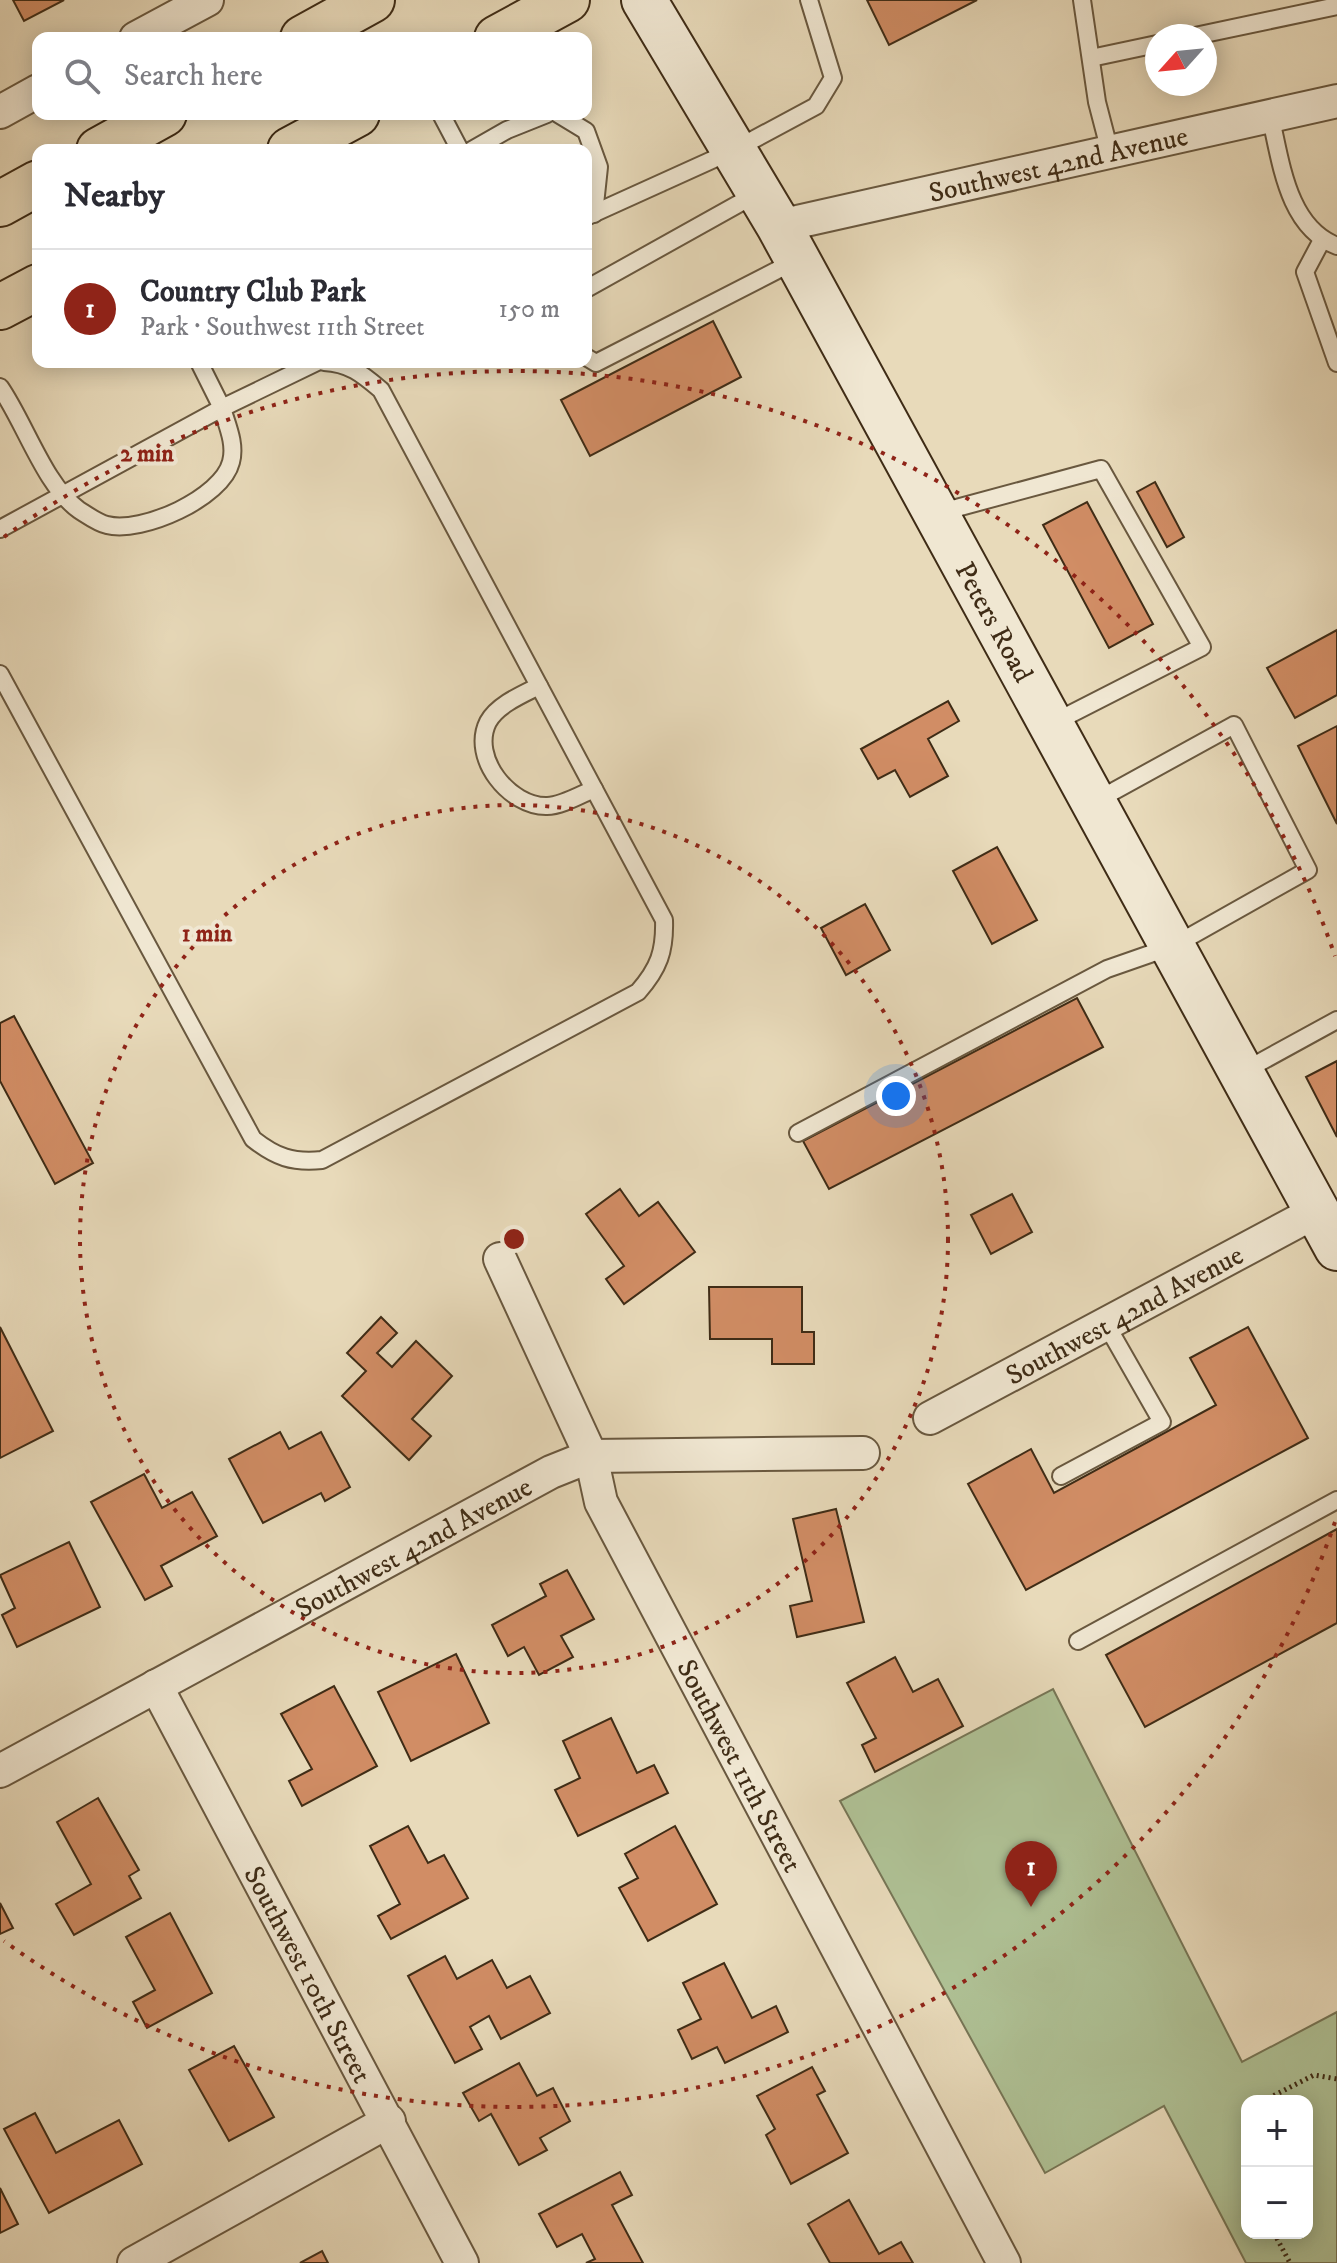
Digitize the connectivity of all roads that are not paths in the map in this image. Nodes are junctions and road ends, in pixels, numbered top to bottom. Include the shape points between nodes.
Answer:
1 (207, 0) edge
2 (372, 0) edge
3 (567, 0) edge
4 (644, 0) edge
5 (809, 0) edge
6 (1082, 0) edge
7 (1337, 6) edge
8 (1217, 31) edge
9 (147, 32) edge
10 (314, 32) edge
11 (508, 32) edge
12 (1145, 47) edge
13 (1091, 58) junction
14 (32, 94) edge
15 (1337, 101) edge
16 (0, 112) edge
17 (1270, 115) junction
18 (153, 120) edge
19 (346, 120) edge
20 (444, 120) edge
21 (532, 120) edge
22 (568, 120) edge
23 (110, 144) edge
24 (301, 144) edge
25 (457, 144) edge
26 (482, 144) edge
27 (591, 144) edge
28 (592, 148) edge
29 (734, 150) junction
30 (1110, 152) junction
31 (32, 186) edge
32 (0, 204) edge
33 (592, 204) edge
34 (592, 214) edge
35 (779, 226) junction
36 (1330, 243) edge
37 (592, 287) edge
38 (32, 290) edge
39 (0, 307) edge
40 (592, 361) edge
41 (1337, 363) edge
42 (202, 368) edge
43 (305, 368) edge
44 (352, 368) edge
45 (0, 387) edge
46 (222, 408) junction
47 (62, 497) junction
48 (937, 513) junction
49 (0, 529) edge
50 (0, 674) edge
51 (539, 686) junction
52 (1051, 723) junction
53 (594, 789) junction
54 (1094, 802) junction
55 (1173, 946) junction
56 (1337, 1020) edge
57 (1242, 1072) junction
58 (798, 1133) dead end
59 (1327, 1230) edge
60 (500, 1259) dead end
61 (1106, 1324) junction
62 (930, 1418) dead end
63 (863, 1453) dead end
64 (591, 1456) junction
65 (1061, 1476) dead end
66 (1337, 1500) edge
67 (1078, 1641) dead end
68 (156, 1686) junction
69 (0, 1771) edge
70 (389, 2121) junction
71 (134, 2263) edge
72 (462, 2263) edge
73 (1004, 2263) edge

1 - 9 street
2 - 10 main road
3 - 11 main road
4 - 29 street, Peters Road
5 - 29 lane via 833,78 816,106
6 - 13 lane
7 - 8 lane
12 - 13 lane
13 - 30 lane
14 - 16 street
15 - 17 street, Southwest 42nd Avenue
17 - 30 street, Southwest 42nd Avenue
17 - 36 lane via 1291,201
18 - 23 main road
19 - 24 main road
20 - 25 lane
21 - 26 lane
22 - 27 lane via 586,131
28 - 33 lane via 599,167
29 - 34 lane
29 - 35 street, Peters Road
30 - 35 street, Southwest 42nd Avenue
31 - 32 main road
35 - 37 lane
35 - 40 lane via 596,363
35 - 48 street, Peters Road
36 - 41 lane via 1305,272
38 - 39 main road
42 - 46 lane
43 - 46 lane
44 - 51 lane via 381,390
45 - 47 lane
46 - 47 lane
46 - 47 lane via 231,437 231,462 217,487 168,516 141,525 107,525
47 - 49 lane
48 - 52 street, Peters Road
48 - 52 lane via 1101,469 1202,647
50 - 53 lane via 253,1139 275,1156 300,1162 322,1160 638,992 654,973 665,950 664,920
51 - 53 lane
51 - 53 lane via 488,721 484,749 499,781 520,803 549,806
52 - 54 street, Peters Road
54 - 55 street, Peters Road
54 - 55 lane via 1234,725 1308,870
55 - 57 street, Peters Road
55 - 58 lane via 1107,969
56 - 57 lane
57 - 59 street, Peters Road
59 - 61 street, Southwest 42nd Avenue
60 - 64 street, Southwest 11th Street
61 - 62 street, Southwest 42nd Avenue
61 - 65 lane via 1162,1422
63 - 64 street, Southwest 42nd Avenue
64 - 68 street, Southwest 42nd Avenue via 551,1472
64 - 73 street, Southwest 11th Street via 601,1502
66 - 67 lane
68 - 69 street, Southwest 42nd Avenue
68 - 70 street, Southwest 10th Street
70 - 71 street
70 - 72 street, Southwest 10th Street

